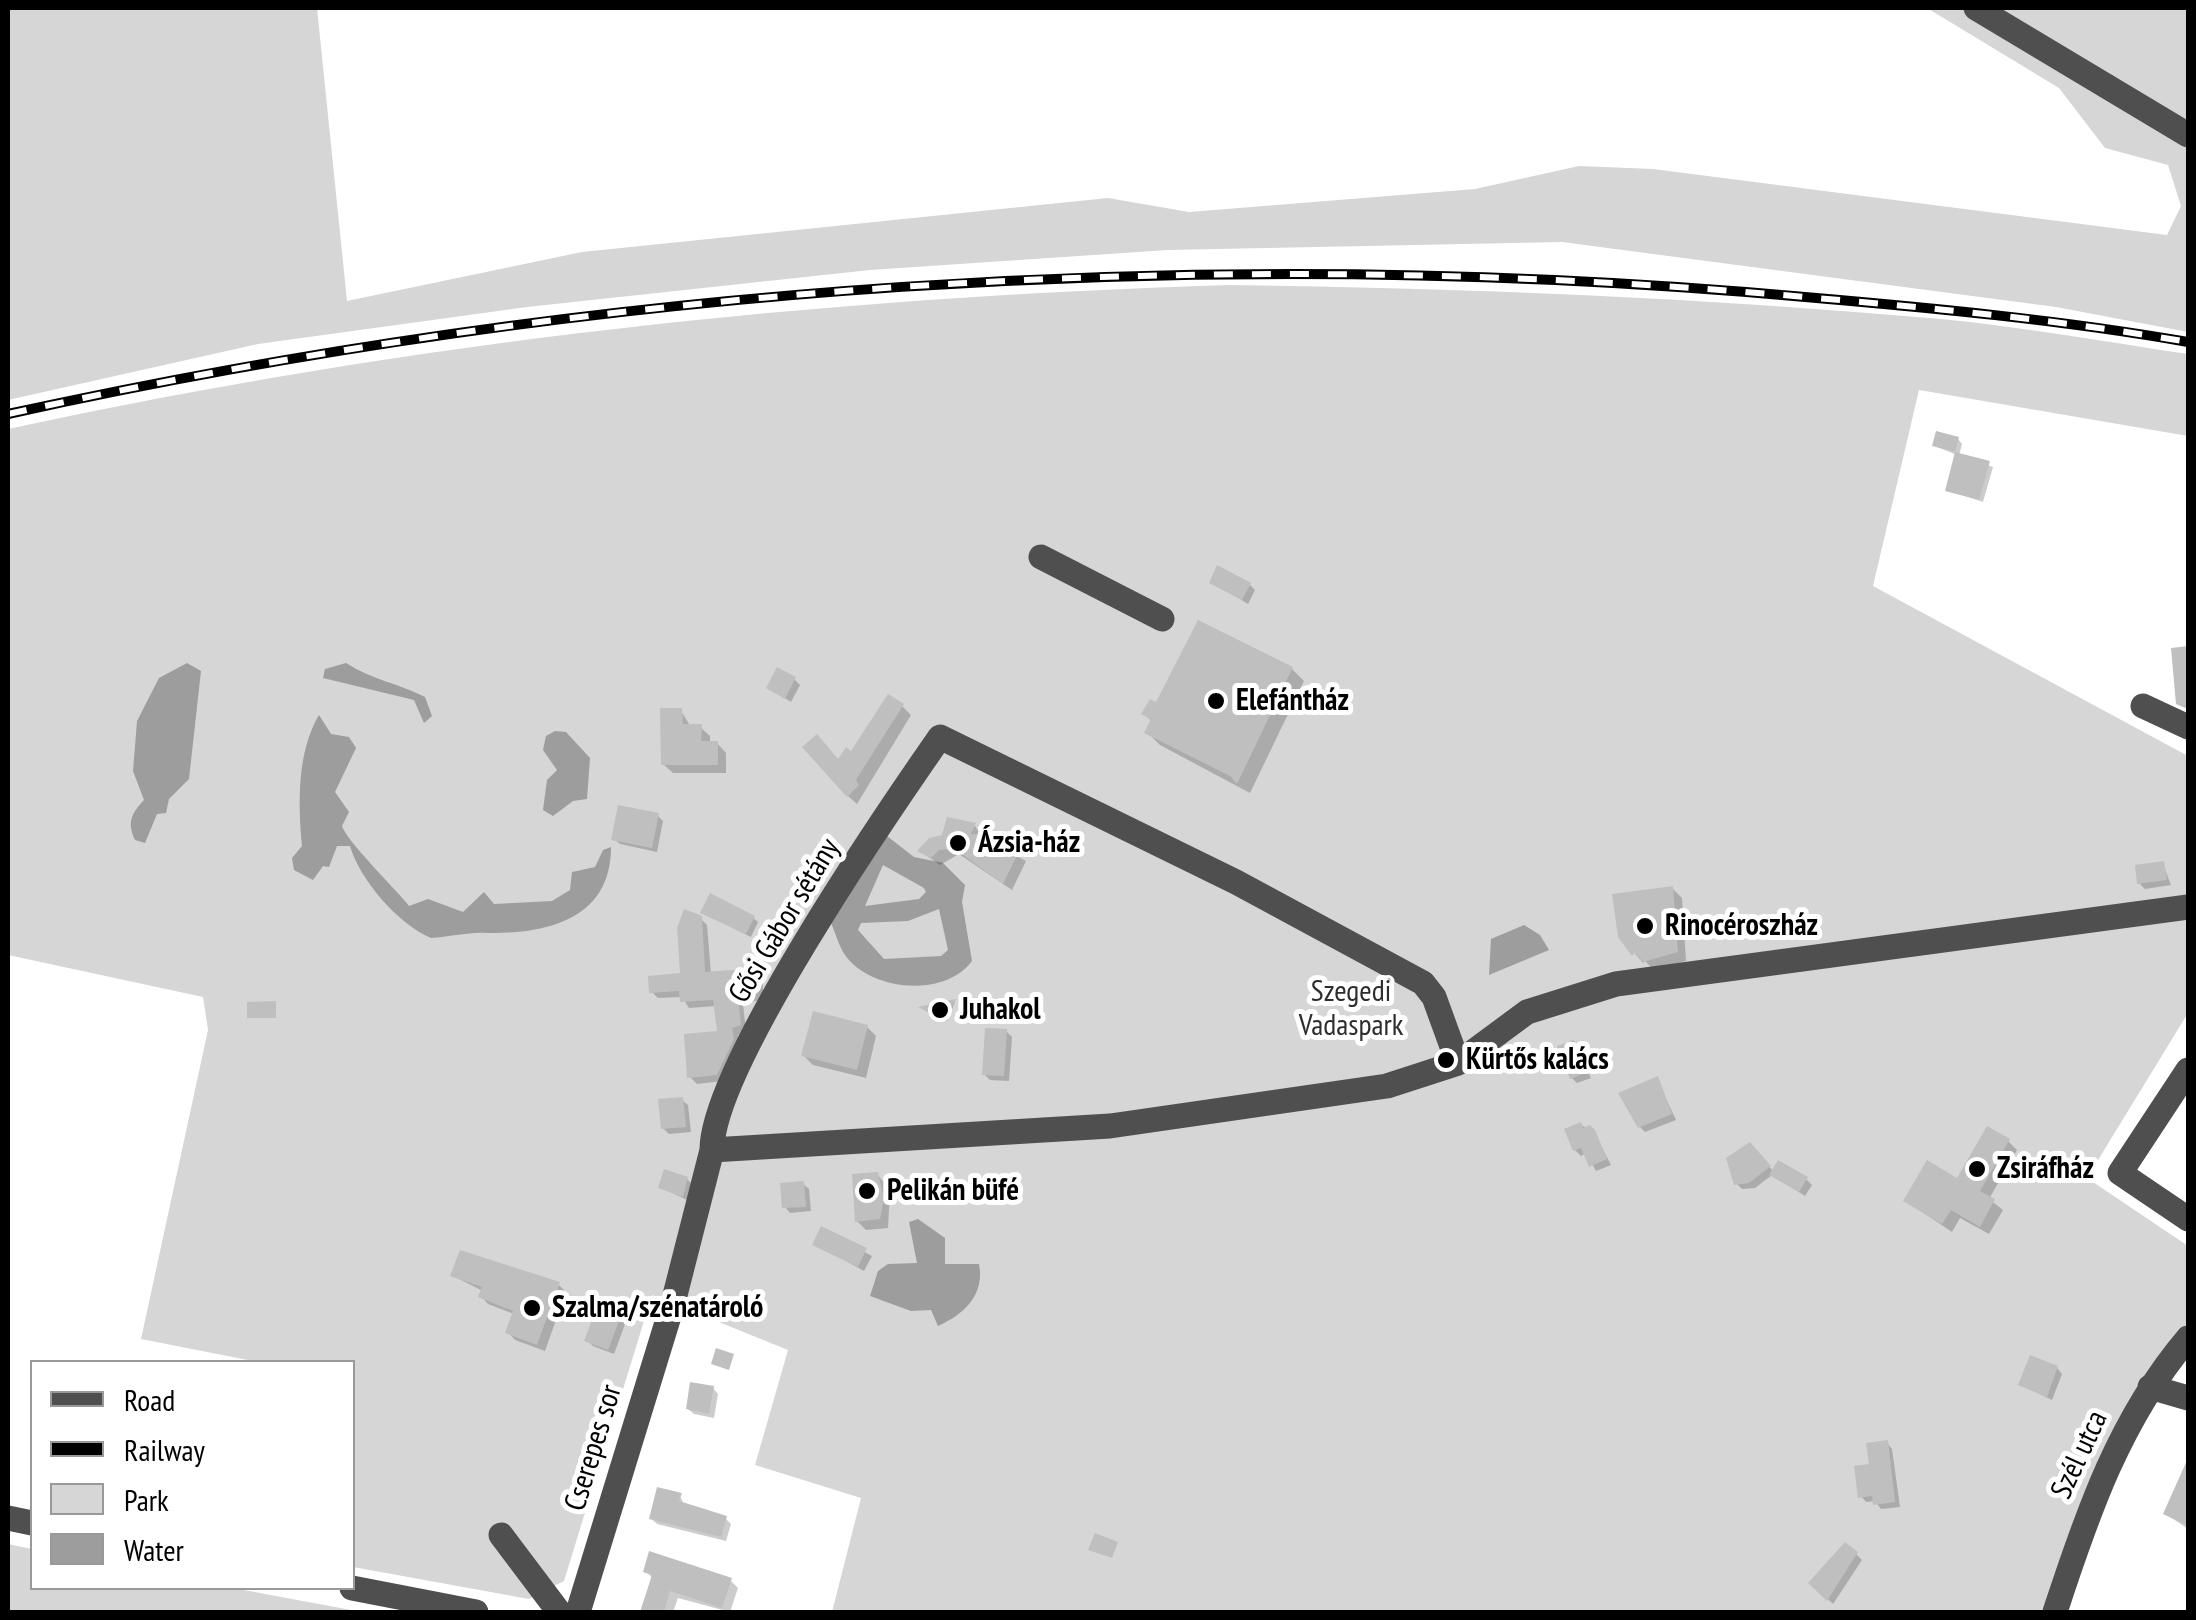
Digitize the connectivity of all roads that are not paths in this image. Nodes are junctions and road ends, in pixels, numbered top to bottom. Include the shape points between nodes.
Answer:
1 (1976, 8) edge
2 (2188, 135) edge
3 (1041, 557) dead end
4 (1162, 618) dead end
5 (2143, 706) dead end
6 (2188, 726) edge
7 (2188, 907) edge
8 (1458, 1063) junction
9 (2188, 1070) edge
10 (712, 1150) junction
11 (2188, 1220) edge
12 (673, 1304) joint
13 (2188, 1338) edge
14 (2150, 1387) junction
15 (2188, 1398) edge
16 (501, 1534) dead end
17 (355, 1589) edge
18 (476, 1612) edge
19 (559, 1612) edge
20 (578, 1612) edge
21 (2055, 1612) edge

1 - 2 street
3 - 4 street
5 - 6 street
7 - 8 street via 1616,984 1527,1012
8 - 10 street via 1388,1086 1110,1126
8 - 10 street, Gősi Gábor sétány via 1423,983 1236,882 940,738 766,1010 730,1085
9 - 11 street via 2120,1173
10 - 12 street, Gősi Gábor sétány
12 - 20 street, Cserepes sor
13 - 14 street, Szél utca
14 - 15 street
14 - 21 street, Szél utca via 2114,1451
16 - 19 street
17 - 18 street

